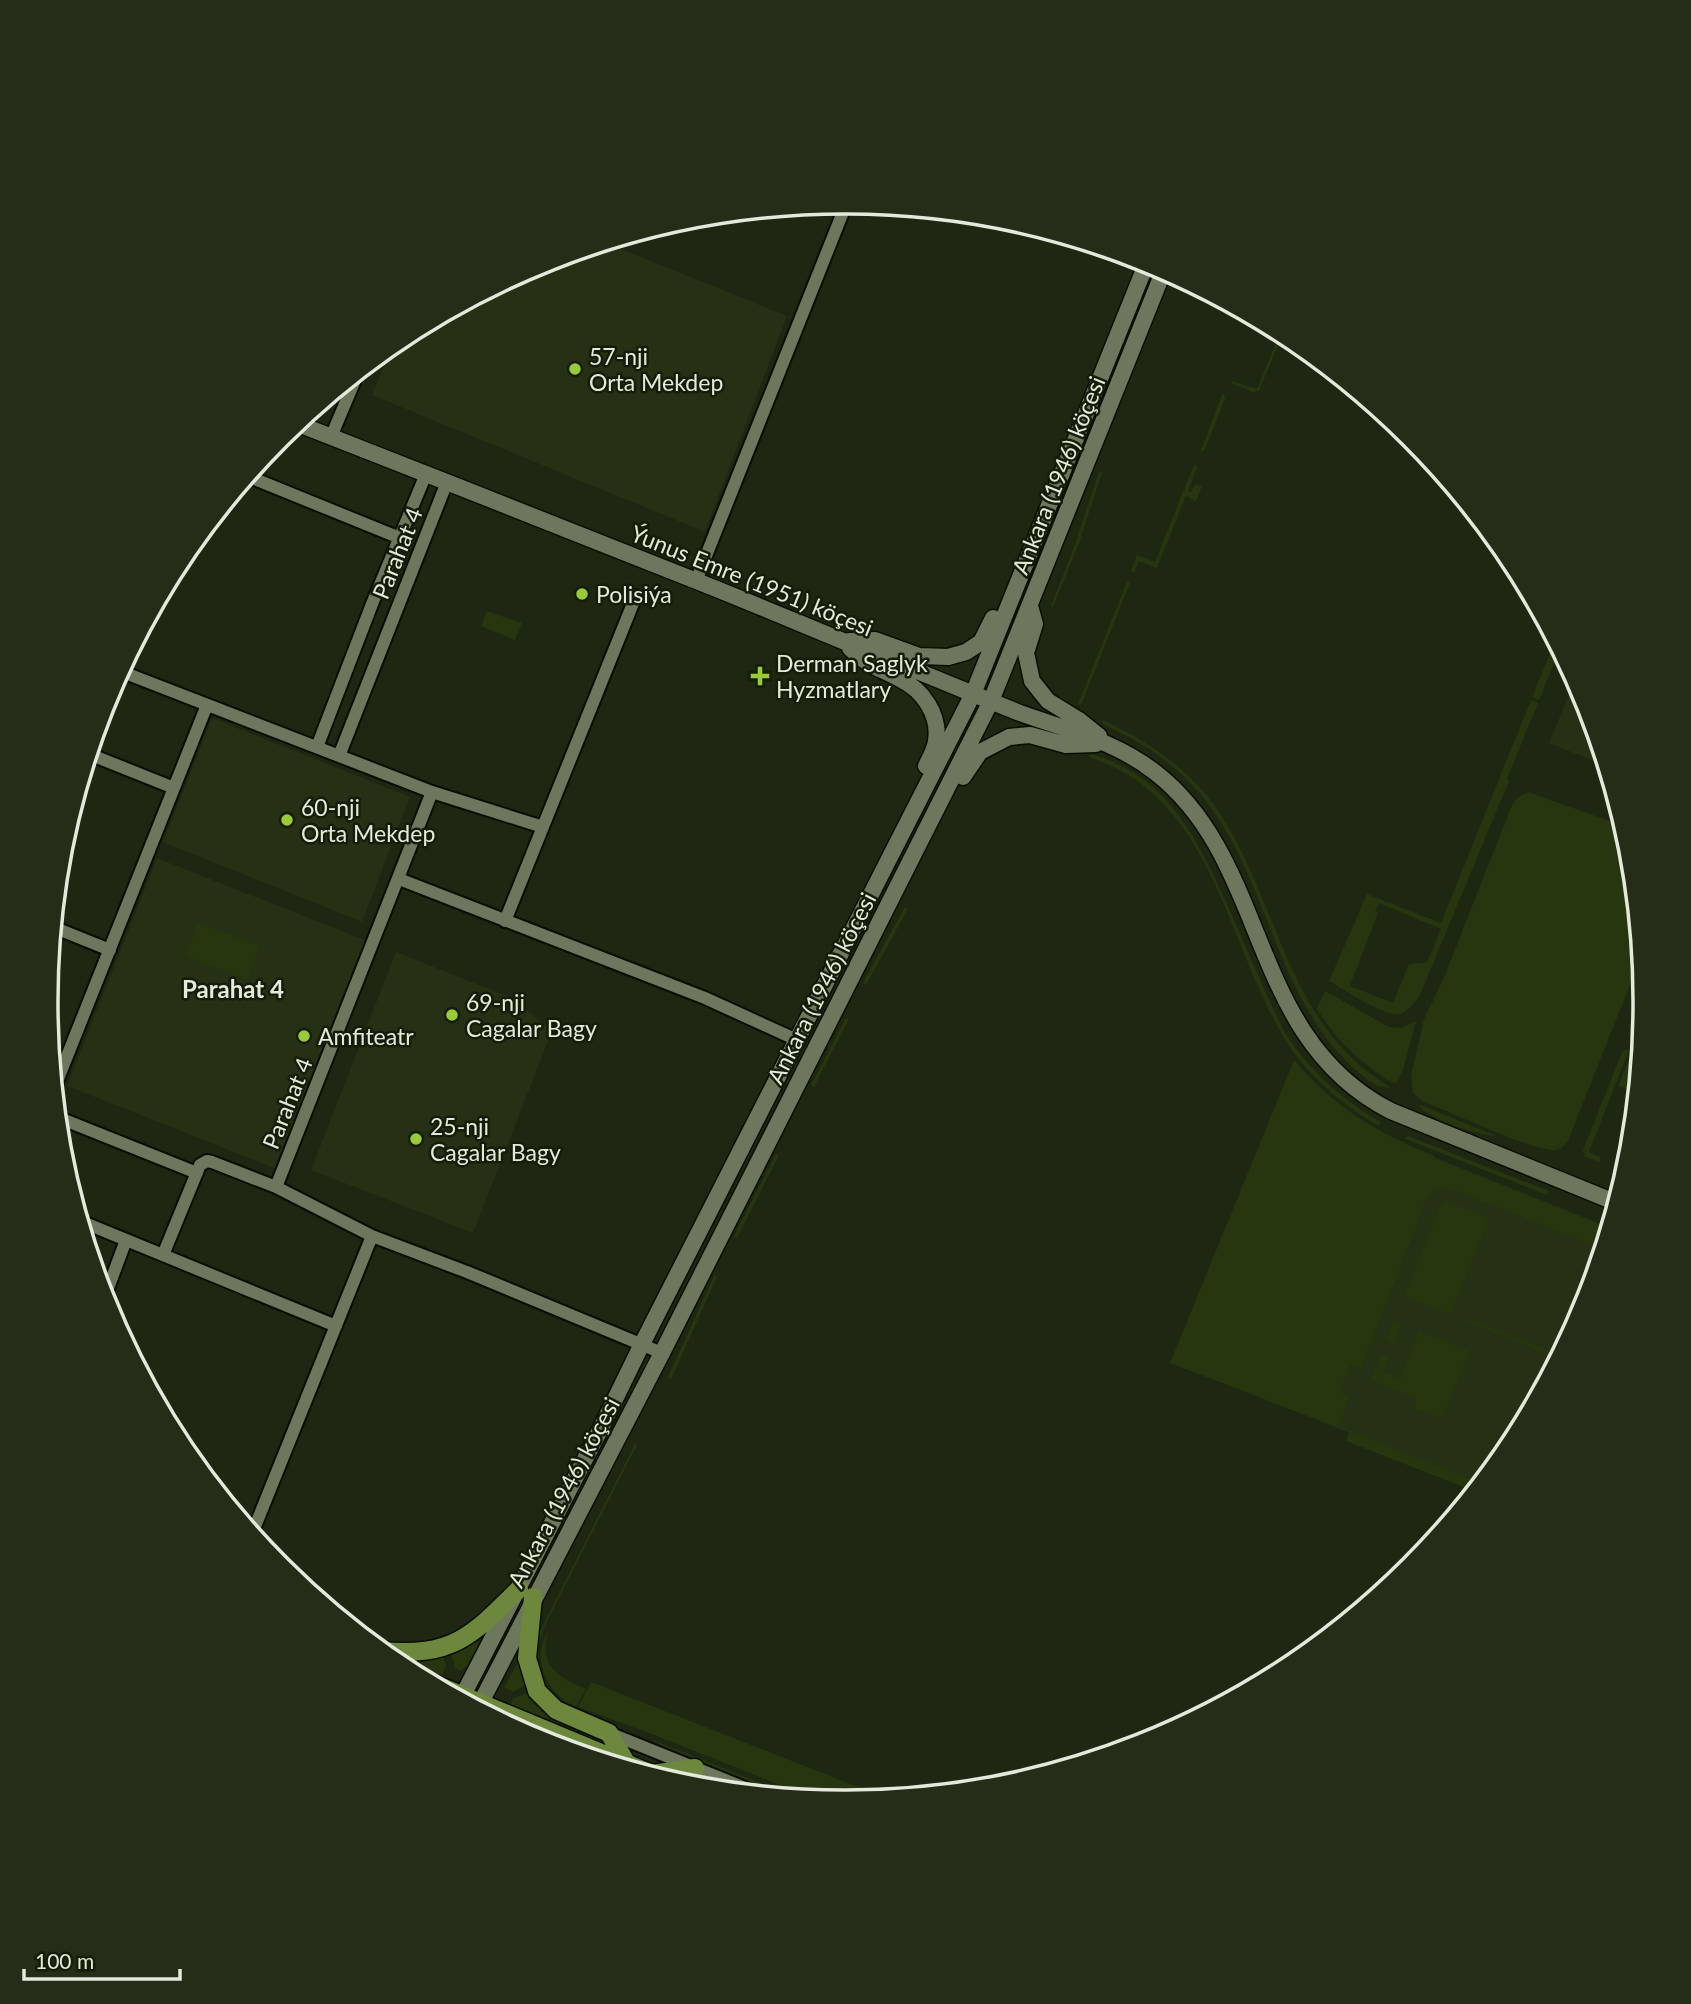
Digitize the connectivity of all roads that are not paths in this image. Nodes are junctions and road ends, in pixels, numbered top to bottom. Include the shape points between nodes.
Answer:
1 (842, 214) edge
2 (1143, 272) edge
3 (1160, 280) edge
4 (351, 389) edge
5 (307, 427) edge
6 (331, 437) junction
7 (426, 474) junction
8 (256, 480) edge
9 (447, 482) junction
10 (400, 538) junction
11 (696, 581) junction
12 (636, 596) dead end
13 (1012, 598) junction
14 (1030, 606) junction
15 (843, 642) junction
16 (130, 675) edge
17 (973, 694) junction
18 (991, 701) junction
19 (207, 705) junction
20 (1110, 744) junction
21 (317, 747) junction
22 (339, 756) junction
23 (97, 757) edge
24 (174, 788) junction
25 (432, 792) junction
26 (920, 799) junction
27 (937, 807) junction
28 (543, 827) junction
29 (399, 879) junction
30 (505, 921) junction
31 (61, 930) edge
32 (110, 950) junction
33 (797, 1040) junction
34 (61, 1072) edge
35 (67, 1121) edge
36 (197, 1173) junction
37 (276, 1187) junction
38 (1608, 1199) edge
39 (91, 1226) edge
40 (372, 1236) junction
41 (126, 1240) junction
42 (163, 1255) junction
43 (110, 1282) edge
44 (336, 1326) junction
45 (642, 1343) junction
46 (663, 1353) junction
47 (256, 1524) edge
48 (526, 1593) junction
49 (400, 1651) edge
50 (466, 1692) edge
51 (481, 1700) edge
52 (609, 1733) junction
53 (623, 1757) edge
54 (695, 1768) junction
55 (679, 1772) edge
56 (726, 1780) edge

1 - 11 street
2 - 13 main road, Ankara (1946) köçesi
3 - 14 main road, Ankara (1946) köçesi
4 - 6 street
5 - 6 main road, Ýunus Emre (1951) köçesi
6 - 7 main road, Ýunus Emre (1951) köçesi
7 - 9 main road, Ýunus Emre (1951) köçesi
7 - 10 street, Parahat 4
8 - 10 street
9 - 11 main road, Ýunus Emre (1951) köçesi
9 - 22 street, Parahat 4
10 - 21 street, Parahat 4
11 - 15 main road, Ýunus Emre (1951) köçesi
12 - 28 street
13 - 15 main road via 998,607 981,642 961,654 932,658 875,640
13 - 17 main road, Ankara (1946) köçesi
14 - 18 main road, Ankara (1946) köçesi
14 - 20 main road via 1035,624 1026,653 1032,681 1048,701
15 - 17 main road, Ýunus Emre (1951) köçesi
15 - 26 main road via 865,663 911,685 930,708 937,740 919,780
16 - 19 street
17 - 18 main road, Ýunus Emre (1951) köçesi
17 - 26 main road, Ankara (1946) köçesi
18 - 20 main road, Ýunus Emre (1951) köçesi
18 - 27 main road, Ankara (1946) köçesi
19 - 21 street
19 - 24 street
20 - 27 main road via 1066,745 1030,735 1005,738 976,756 953,796
20 - 38 main road, Ýunus Emre (1951) köçesi via 1160,776 1201,819 1293,1016 1316,1051 1339,1074 1391,1111
21 - 22 street
22 - 25 street
23 - 24 street
24 - 32 street
25 - 28 street
25 - 29 street, Parahat 4
26 - 33 main road, Ankara (1946) köçesi
27 - 46 main road, Ankara (1946) köçesi
28 - 30 street
29 - 30 street
29 - 37 street, Parahat 4
30 - 33 street via 705,998
31 - 32 street
32 - 34 street
33 - 45 main road, Ankara (1946) köçesi
35 - 36 street
36 - 37 street via 203,1162 212,1162
36 - 42 street
37 - 40 street
39 - 41 street
40 - 44 street
40 - 45 street
41 - 42 street
41 - 43 street
42 - 44 street
44 - 47 street
45 - 46 street
45 - 48 main road, Ankara (1946) köçesi
46 - 48 main road, Ankara (1946) köçesi
48 - 49 main road via 458,1643
48 - 50 main road, Ankara (1946) köçesi
48 - 51 main road, Ankara (1946) köçesi
48 - 52 main road via 527,1658 537,1690 556,1710
52 - 53 main road
52 - 54 street
54 - 55 main road
54 - 56 street

